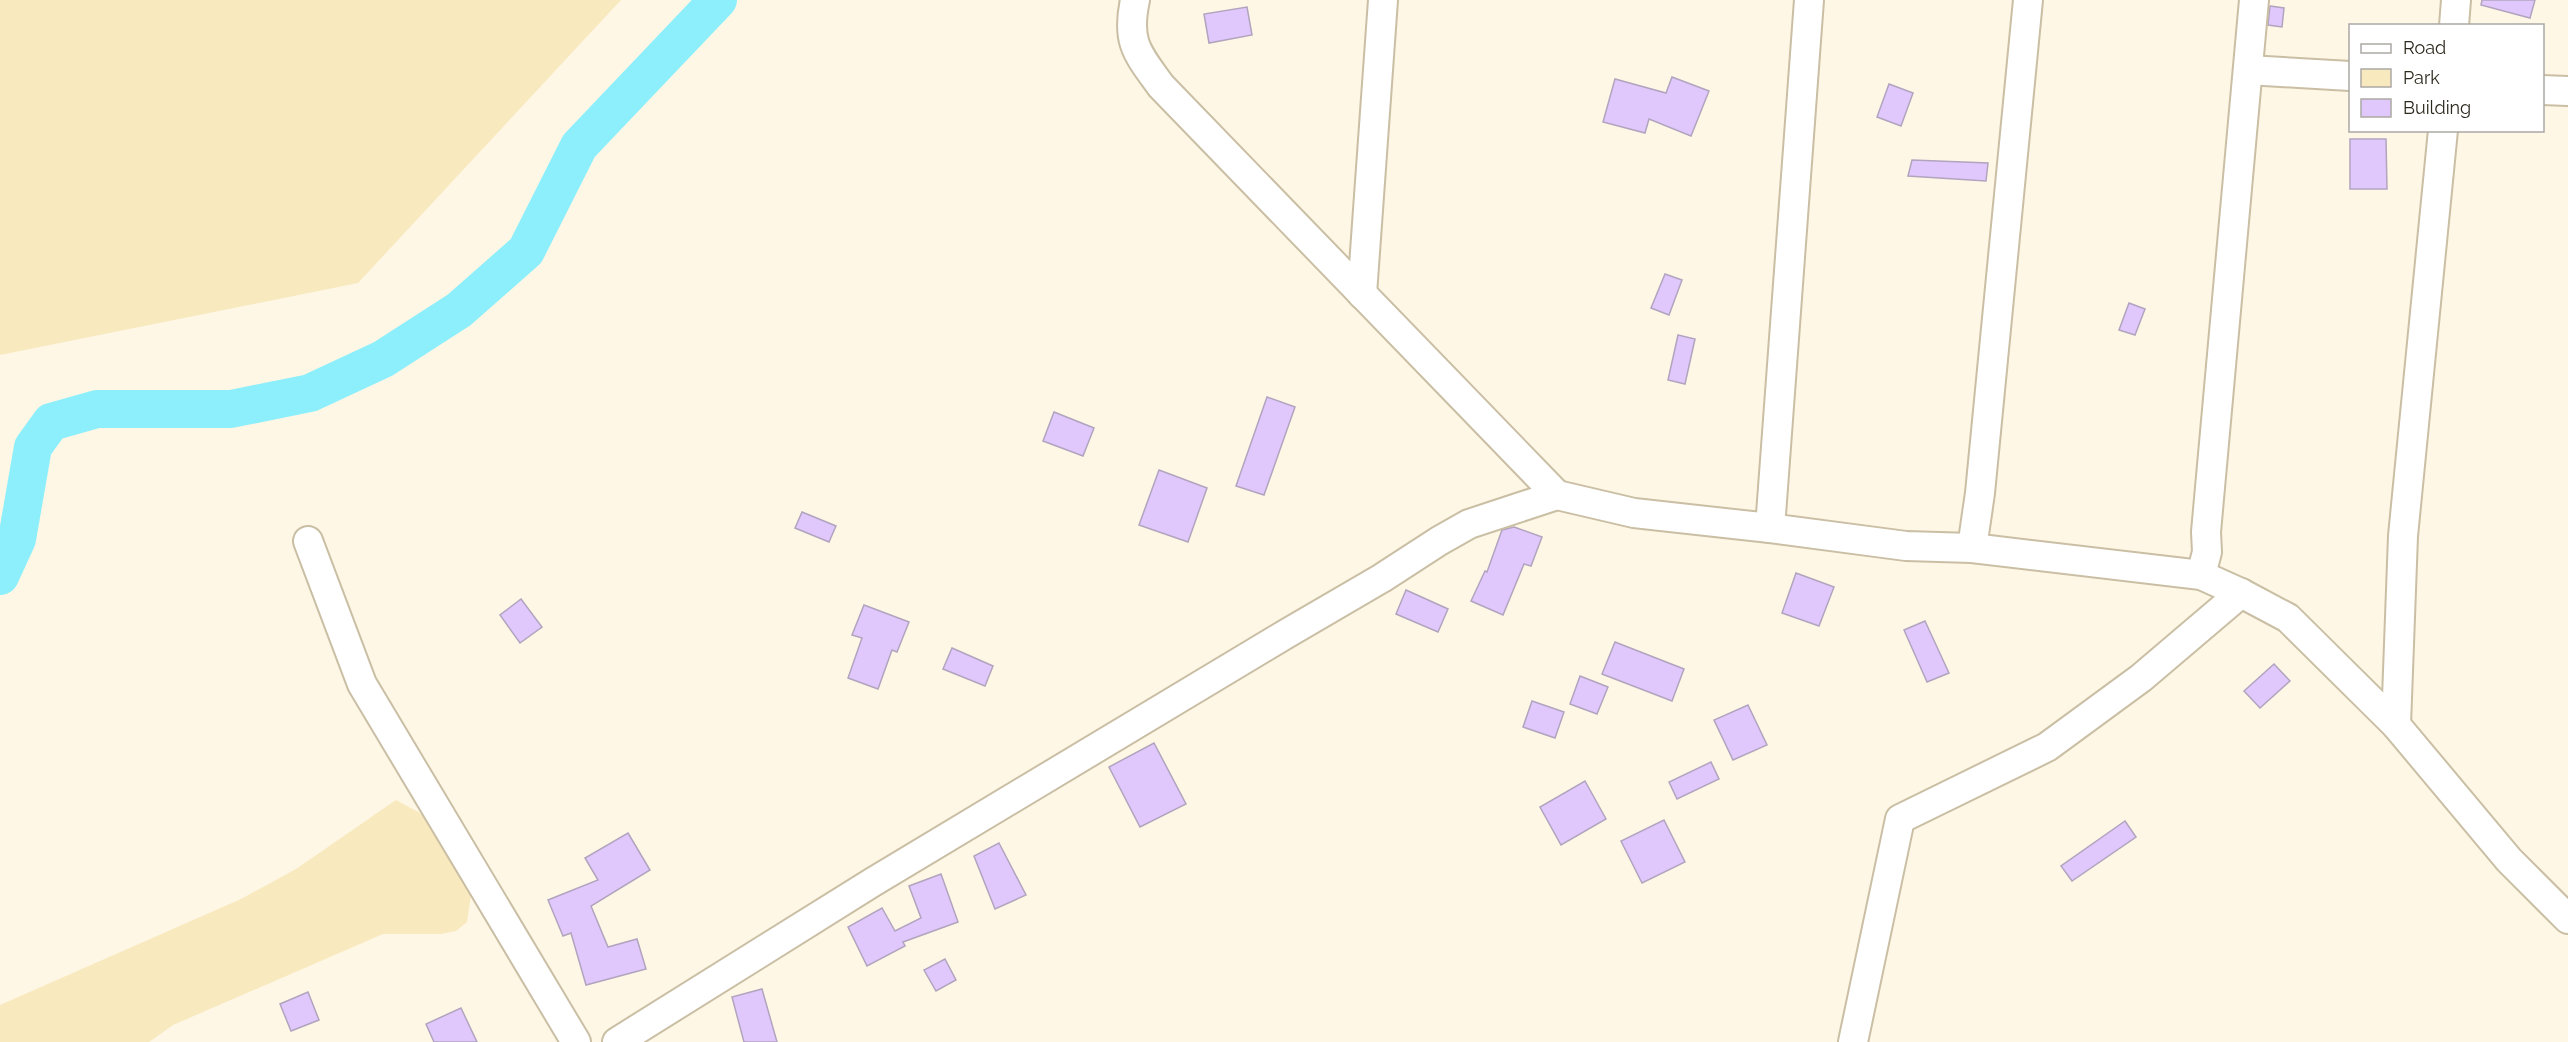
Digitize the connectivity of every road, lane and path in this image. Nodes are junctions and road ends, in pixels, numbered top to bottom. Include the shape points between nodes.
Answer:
1 (1136, 0) edge
2 (1383, 0) edge
3 (1809, 0) edge
4 (2028, 0) edge
5 (2254, 0) edge
6 (2456, 0) edge
7 (2454, 24) edge
8 (2248, 70) junction
9 (2349, 76) edge
10 (2544, 90) edge
11 (2568, 91) edge
12 (2443, 132) edge
13 (1362, 294) junction
14 (1557, 495) junction
15 (1770, 528) junction
16 (308, 541) dead end
17 (1972, 548) junction
18 (2201, 575) junction
19 (2241, 593) junction
20 (2396, 725) junction
21 (2564, 909) edge
22 (576, 1042) edge
23 (616, 1042) edge
24 (1853, 1042) edge

1 - 13 street via 1131,35 1140,58 1161,86
2 - 13 street
3 - 15 street
4 - 17 street
5 - 8 street
6 - 7 street
8 - 9 street
8 - 18 street via 2207,552
10 - 11 street
12 - 20 street via 2403,536
13 - 14 street
14 - 15 street via 1634,513
14 - 23 street via 1469,524 1439,541 873,882
15 - 17 street via 1906,546
16 - 22 street via 362,684
17 - 18 street
18 - 19 street
19 - 20 street via 2288,618
19 - 24 street via 2141,678 2047,747 1899,819
20 - 21 street via 2509,860

